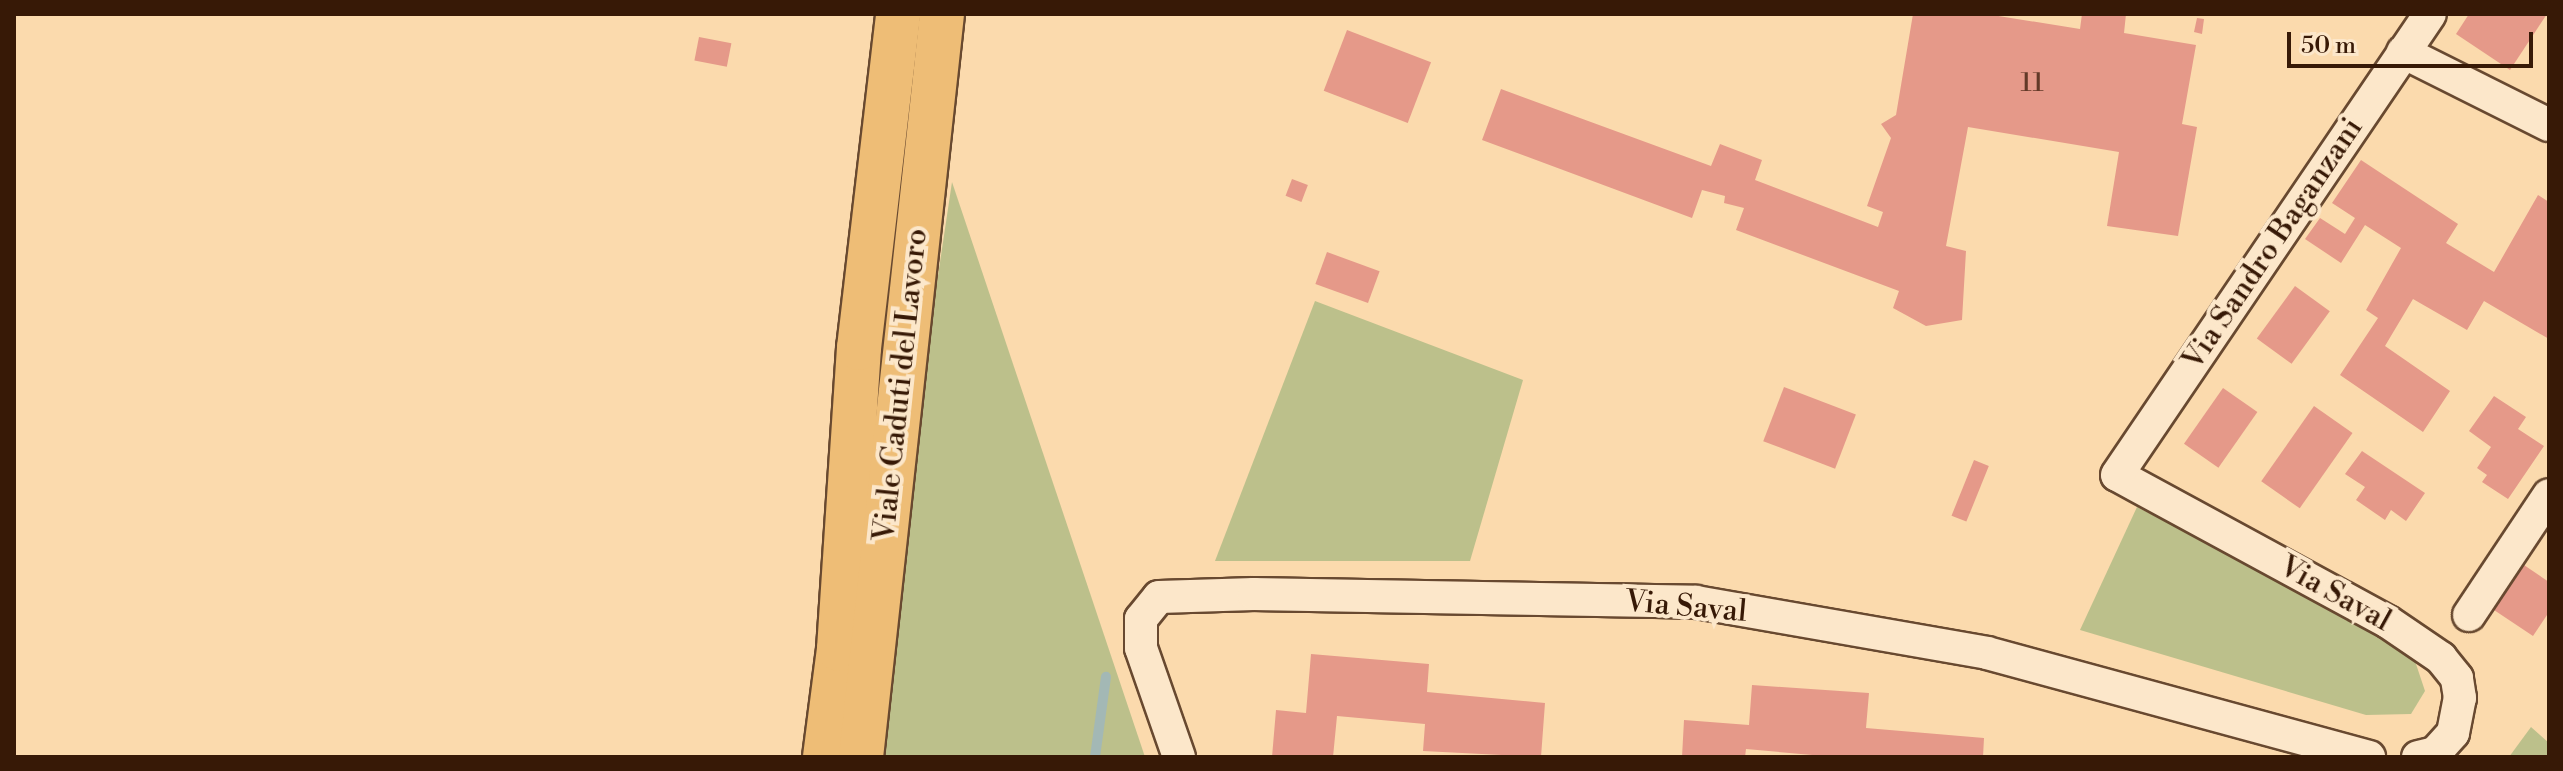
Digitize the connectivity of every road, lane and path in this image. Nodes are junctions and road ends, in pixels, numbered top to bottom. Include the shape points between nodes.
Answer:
1 (898, 14) edge
2 (942, 14) edge
3 (2430, 14) edge
4 (2403, 52) junction
5 (2549, 125) edge
6 (2117, 475) joint
7 (2549, 495) edge
8 (2469, 615) dead end
9 (825, 757) edge
10 (861, 757) edge
11 (1179, 757) edge
12 (2369, 757) edge
13 (2418, 757) edge

1 - 9 main road, Viale Caduti del Lavoro via 859,348 839,649
2 - 10 main road, Viale Caduti del Lavoro
3 - 4 street, Via Sandro Baganzani
4 - 5 street
4 - 6 street, Via Sandro Baganzani
6 - 13 street, Via Saval via 2388,622 2441,658 2457,678 2460,698 2453,733 2435,753
7 - 8 street
11 - 12 street, Via Saval via 1141,648 1141,619 1159,597 1254,594 1696,602 1987,653

